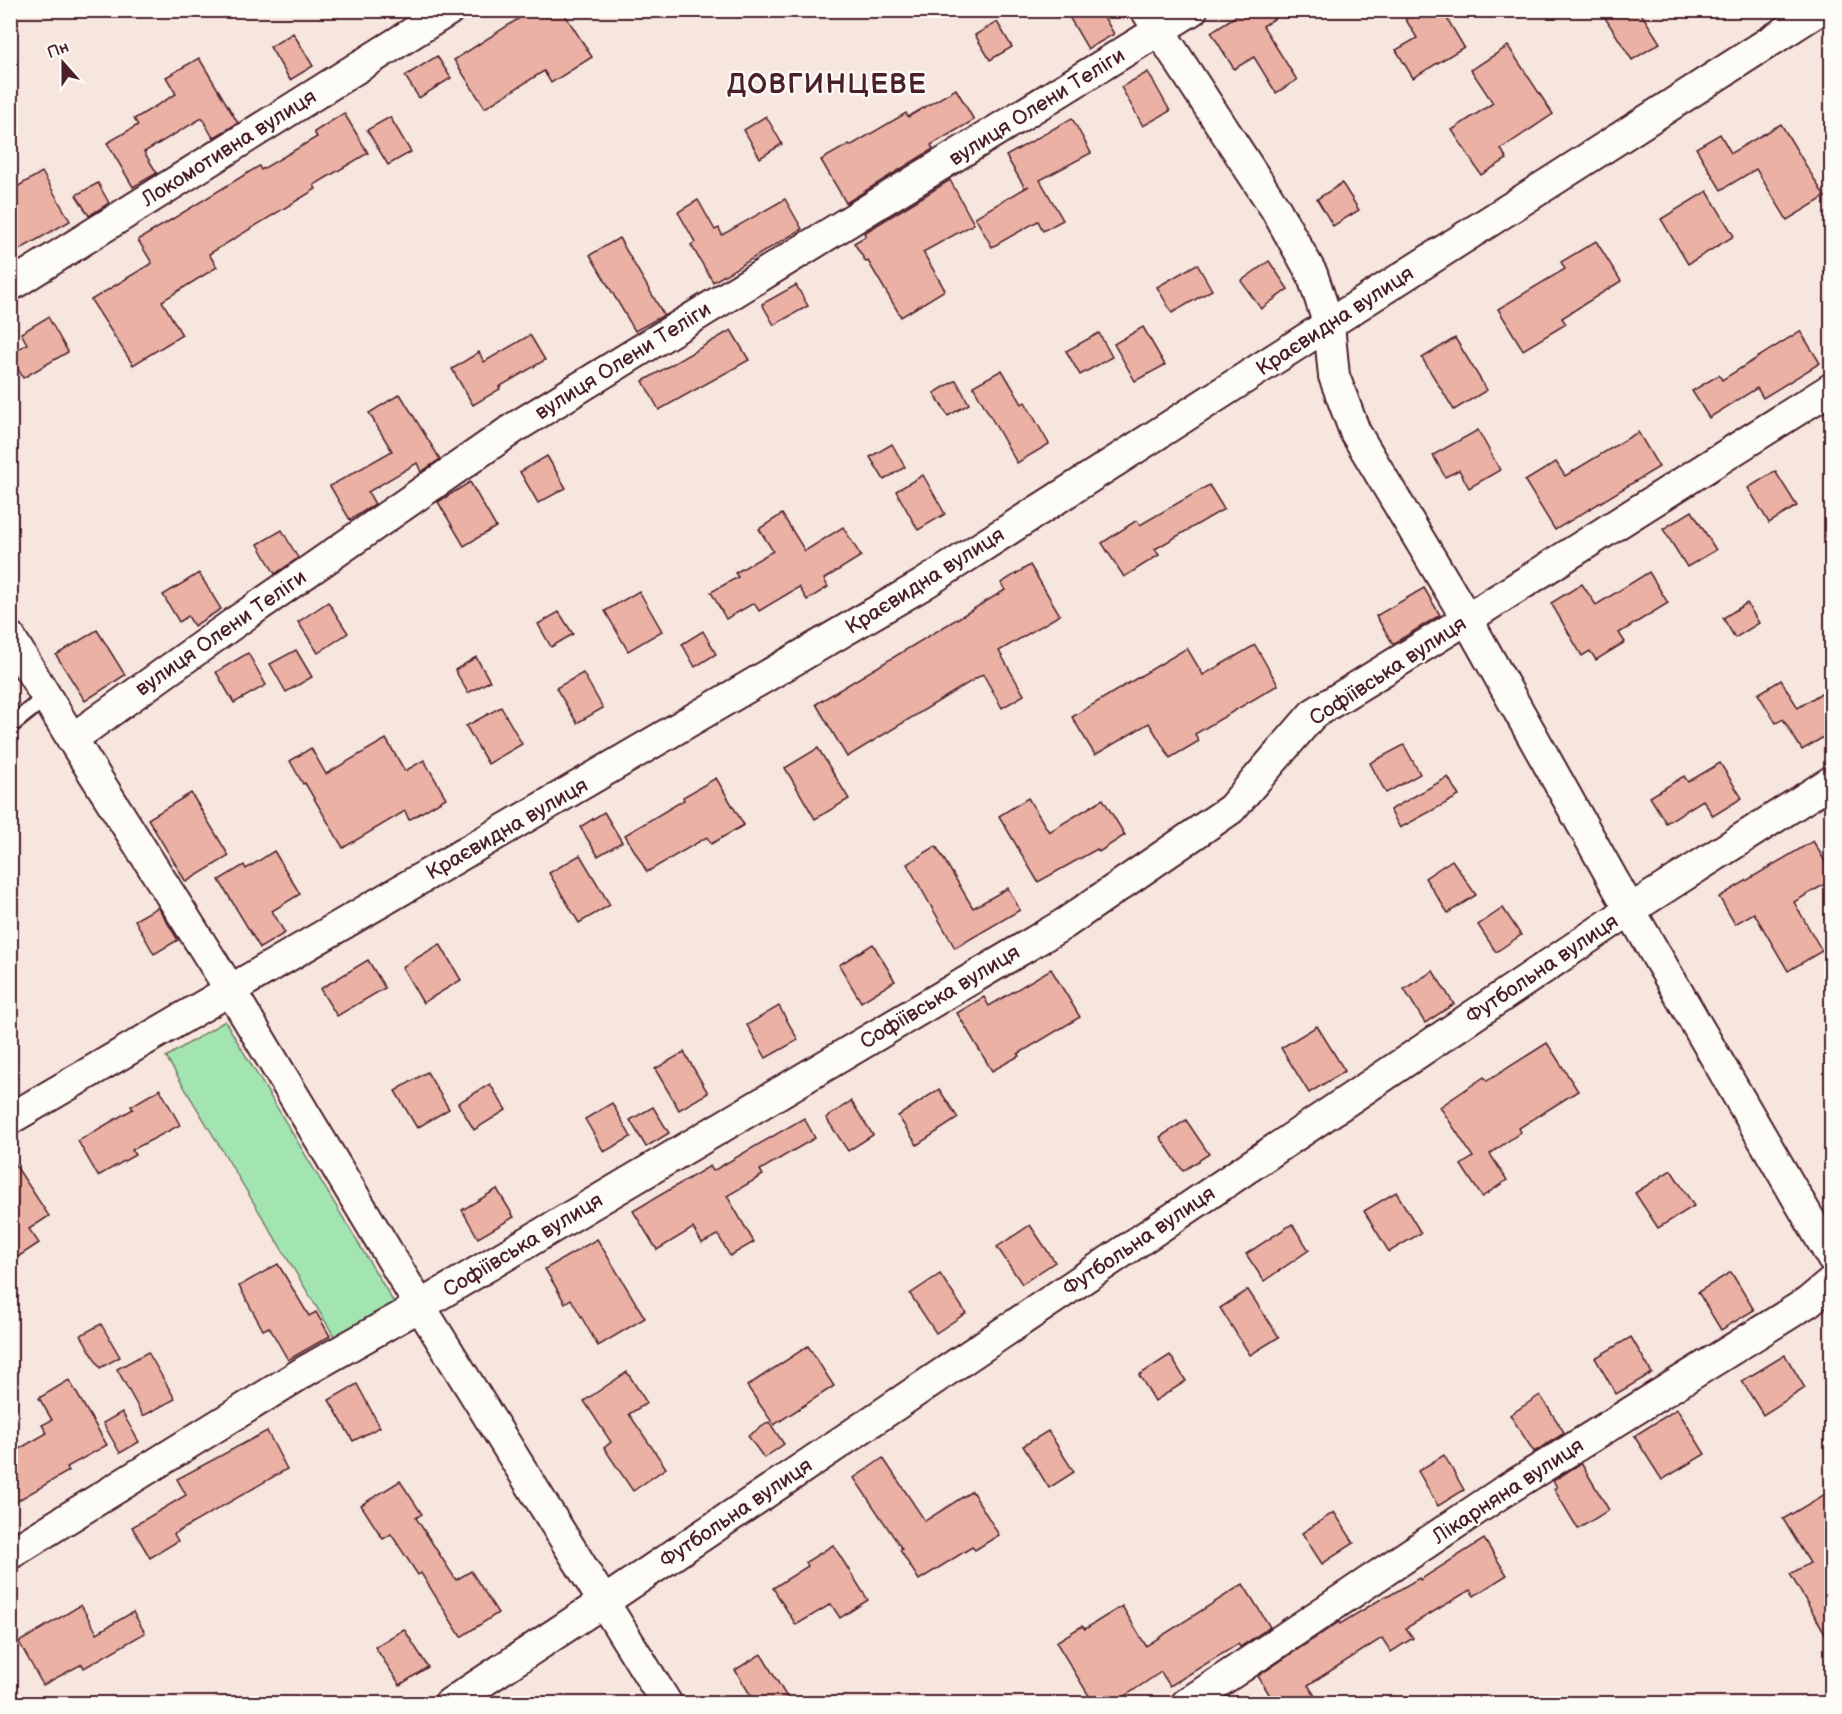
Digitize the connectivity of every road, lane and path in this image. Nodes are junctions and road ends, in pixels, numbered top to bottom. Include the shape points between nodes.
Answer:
1 (449, 10) edge
2 (1192, 10) edge
3 (1819, 10) edge
4 (1153, 21) edge
5 (10, 286) edge
6 (1329, 325) junction
7 (1832, 388) edge
8 (1467, 620) junction
9 (10, 637) edge
10 (46, 697) junction
11 (10, 726) edge
12 (72, 739) junction
13 (1832, 781) edge
14 (1630, 910) junction
15 (231, 991) junction
16 (10, 1119) edge
17 (1832, 1258) edge
18 (1832, 1282) edge
19 (420, 1306) junction
20 (10, 1554) edge
21 (605, 1601) junction
22 (449, 1704) edge
23 (667, 1704) edge
24 (1186, 1704) edge

1 - 5 street, Локомотивна вулиця
2 - 4 street, вулиця Олени Теліги
3 - 6 street, Краєвидна вулиця
4 - 6 street via 1275,208 1312,274
4 - 12 street, вулиця Олени Теліги via 514,428
6 - 8 street via 1334,376 1355,432
6 - 15 street, Краєвидна вулиця via 922,585
7 - 8 street, Софіївська вулиця
8 - 14 street
8 - 19 street, Софіївська вулиця via 1313,714 1231,809 1064,924
9 - 10 street
10 - 11 lane
10 - 12 street
12 - 15 street
13 - 14 street, Футбольна вулиця
14 - 17 street
14 - 21 street, Футбольна вулиця
15 - 16 street, Краєвидна вулиця
15 - 19 street
18 - 24 street, Лікарняна вулиця via 1808,1302 1501,1493
19 - 20 street, Софіївська вулиця via 307,1370
19 - 21 street
21 - 22 street, Футбольна вулиця
21 - 23 street

